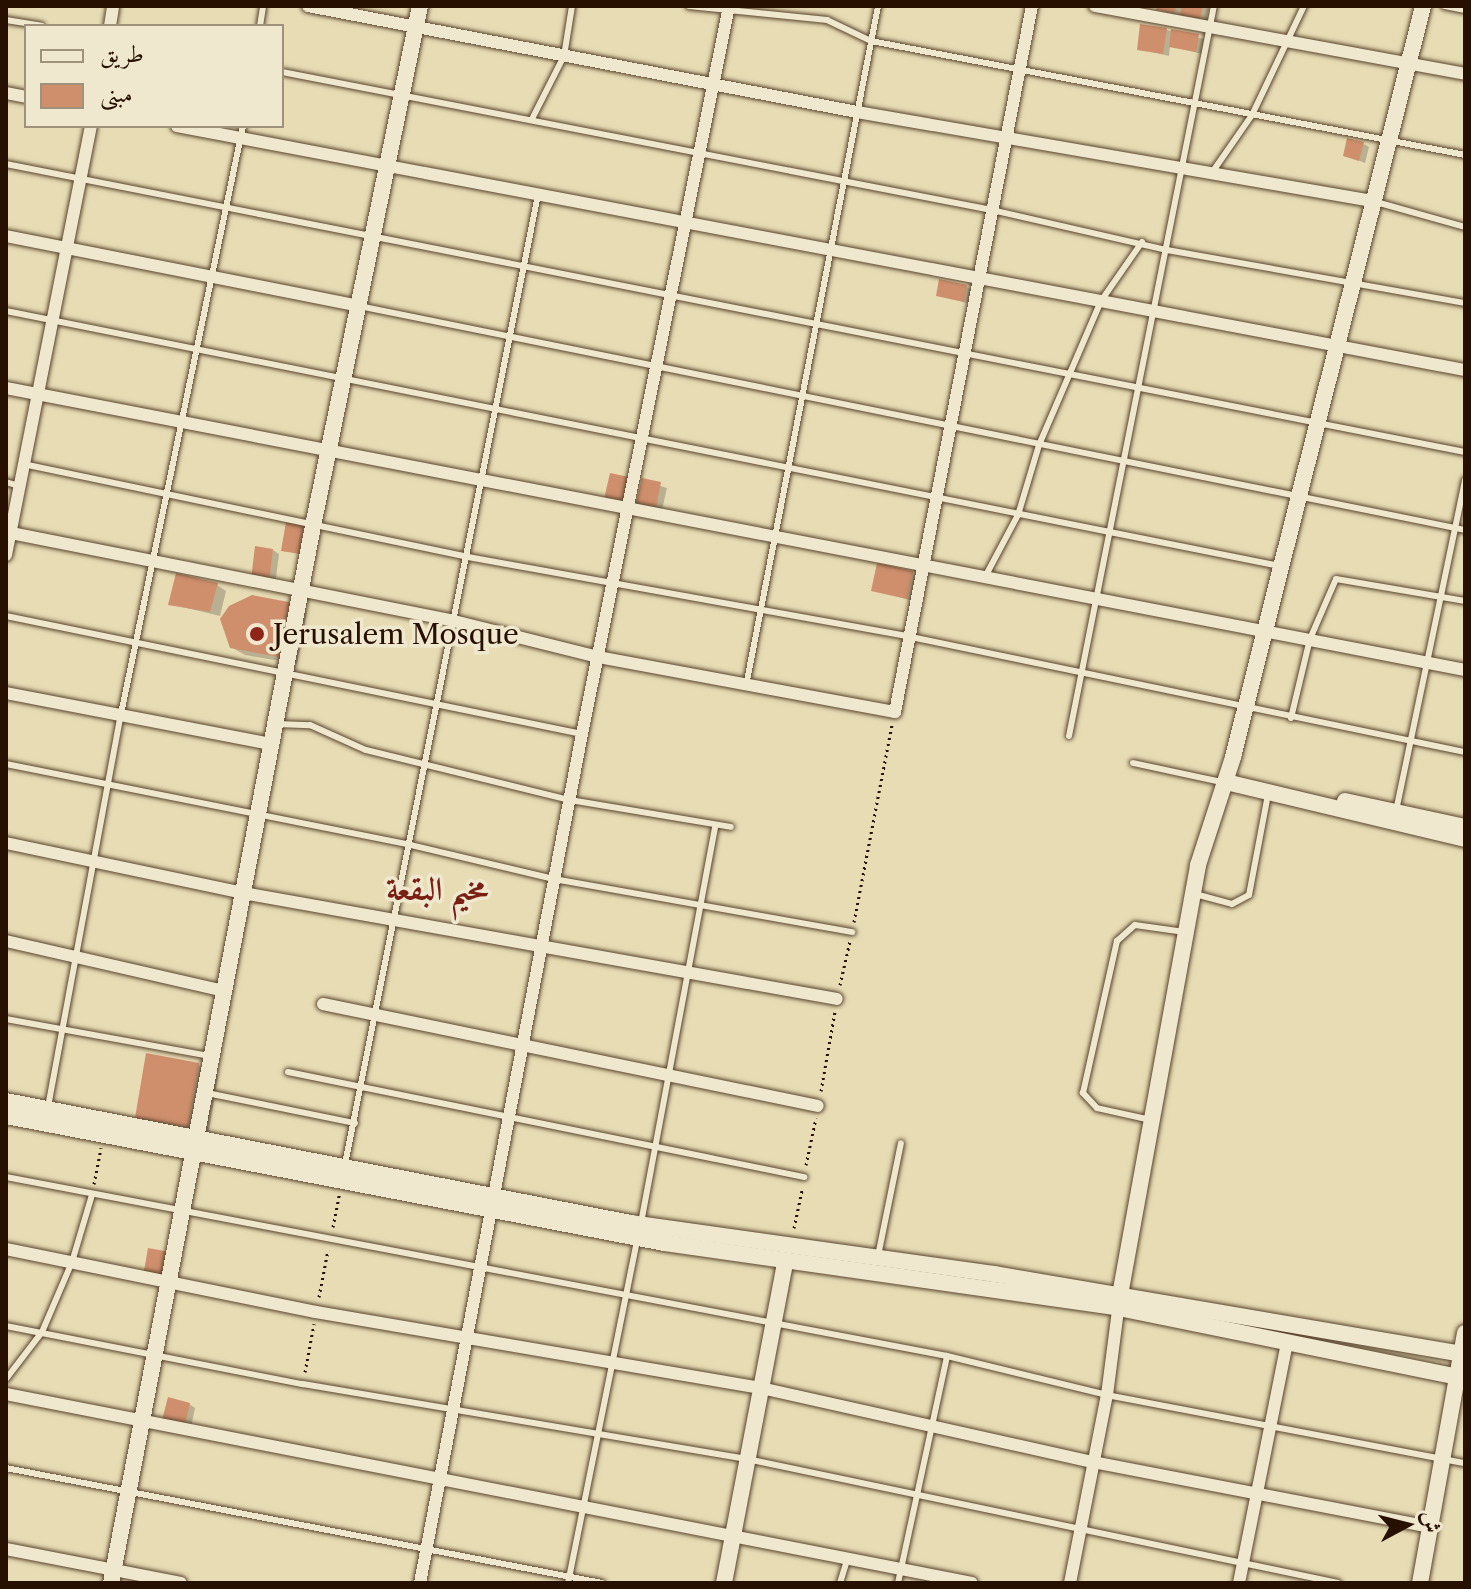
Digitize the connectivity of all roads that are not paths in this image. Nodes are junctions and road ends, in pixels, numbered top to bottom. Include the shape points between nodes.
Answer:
1 (308, 6) edge
2 (420, 6) edge
3 (572, 6) edge
4 (689, 6) edge
5 (878, 6) edge
6 (1032, 6) edge
7 (1095, 6) edge
8 (1214, 6) edge
9 (1304, 6) edge
10 (1423, 6) edge
11 (1444, 6) edge
12 (728, 10) edge
13 (1465, 10) edge
14 (6, 20) edge
15 (30, 24) edge
16 (416, 28) junction
17 (1209, 28) junction
18 (871, 41) junction
19 (1289, 42) junction
20 (564, 56) junction
21 (1408, 60) junction
22 (1019, 70) junction
23 (284, 72) edge
24 (1465, 74) edge
25 (710, 83) junction
26 (403, 94) junction
27 (1193, 103) junction
28 (857, 112) junction
29 (1252, 115) junction
30 (532, 119) junction
31 (91, 128) edge
32 (199, 128) edge
33 (242, 132) edge
34 (1007, 137) junction
35 (1387, 139) junction
36 (697, 154) junction
37 (1465, 155) edge
38 (6, 164) edge
39 (387, 165) junction
40 (1183, 167) junction
41 (1211, 174) junction
42 (80, 179) junction
43 (843, 185) junction
44 (539, 191) junction
45 (1372, 201) junction
46 (225, 206) junction
47 (992, 210) junction
48 (685, 219) junction
49 (1465, 227) edge
50 (373, 235) junction
51 (6, 236) edge
52 (1142, 242) junction
53 (65, 246) junction
54 (828, 247) junction
55 (1167, 250) junction
56 (526, 266) junction
57 (979, 275) junction
58 (210, 276) junction
59 (1350, 281) junction
60 (671, 294) junction
61 (1101, 301) junction
62 (1465, 303) edge
63 (358, 306) junction
64 (6, 311) edge
65 (1151, 311) junction
66 (52, 320) junction
67 (817, 324) junction
68 (511, 339) junction
69 (1333, 343) junction
70 (194, 348) junction
71 (965, 353) junction
72 (657, 367) junction
73 (1465, 370) edge
74 (1071, 374) junction
75 (344, 376) junction
76 (6, 388) edge
77 (1139, 388) junction
78 (35, 394) junction
79 (802, 397) junction
80 (497, 410) junction
81 (1316, 419) junction
82 (182, 422) junction
83 (951, 427) junction
84 (643, 439) junction
85 (1039, 445) junction
86 (328, 452) junction
87 (1465, 452) edge
88 (1124, 462) junction
89 (23, 464) junction
90 (789, 469) junction
91 (1465, 480) edge
92 (483, 481) junction
93 (13, 484) edge
94 (168, 492) junction
95 (1297, 494) junction
96 (937, 499) junction
97 (630, 507) junction
98 (1018, 515) junction
99 (314, 521) junction
100 (1455, 528) junction
101 (1465, 530) edge
102 (8, 533) edge
103 (775, 533) junction
104 (1110, 534) junction
105 (6, 555) edge
106 (468, 557) junction
107 (156, 563) junction
108 (925, 564) junction
109 (1280, 566) junction
110 (984, 579) junction
111 (615, 581) junction
112 (300, 592) junction
113 (1442, 598) junction
114 (1465, 601) edge
115 (1097, 602) junction
116 (761, 612) junction
117 (6, 616) edge
118 (454, 621) junction
119 (1262, 630) junction
120 (911, 637) junction
121 (1310, 639) junction
122 (140, 643) junction
123 (598, 657) junction
124 (1431, 663) junction
125 (1465, 670) edge
126 (285, 672) junction
127 (1082, 675) junction
128 (746, 686) junction
129 (6, 693) edge
130 (1245, 704) junction
131 (438, 706) junction
132 (121, 714) junction
133 (1291, 718) junction
134 (274, 723) junction
135 (582, 734) junction
136 (1069, 736) dead end
137 (270, 744) junction
138 (1412, 744) junction
139 (1465, 752) edge
140 (1133, 763) dead end
141 (6, 764) edge
142 (427, 767) junction
143 (1227, 778) junction
144 (110, 786) junction
145 (1268, 794) junction
146 (570, 800) junction
147 (1396, 811) junction
148 (256, 816) junction
149 (715, 826) junction
150 (731, 827) dead end
151 (1465, 827) edge
152 (1465, 839) edge
153 (6, 843) edge
154 (411, 845) junction
155 (96, 864) junction
156 (554, 879) junction
157 (243, 893) junction
158 (1192, 893) junction
159 (701, 902) junction
160 (396, 920) junction
161 (852, 932) road end
162 (1185, 932) junction
163 (6, 941) edge
164 (540, 946) junction
165 (78, 957) junction
166 (688, 973) junction
167 (225, 991) junction
168 (837, 999) road end
169 (323, 1004) dead end
170 (377, 1015) junction
171 (6, 1019) edge
172 (64, 1030) junction
173 (523, 1043) junction
174 (213, 1057) junction
175 (288, 1072) dead end
176 (669, 1072) junction
177 (363, 1088) junction
178 (207, 1093) junction
179 (6, 1101) edge
180 (818, 1106) road end
181 (48, 1109) junction
182 (509, 1114) junction
183 (6, 1116) edge
184 (1151, 1120) junction
185 (355, 1123) junction
186 (901, 1143) dead end
187 (196, 1144) junction
188 (656, 1145) junction
189 (345, 1164) junction
190 (6, 1177) edge
191 (804, 1177) road end
192 (92, 1195) junction
193 (491, 1200) junction
194 (185, 1213) junction
195 (639, 1231) junction
196 (6, 1249) edge
197 (788, 1255) junction
198 (877, 1259) junction
199 (72, 1262) junction
200 (480, 1269) junction
201 (169, 1282) junction
202 (627, 1299) junction
203 (1119, 1301) junction
204 (774, 1323) junction
205 (6, 1326) edge
206 (42, 1332) junction
207 (467, 1336) junction
208 (1287, 1343) junction
209 (1464, 1343) edge
210 (155, 1353) junction
211 (947, 1356) junction
212 (611, 1359) junction
213 (1457, 1377) junction
214 (6, 1379) edge
215 (761, 1388) junction
216 (6, 1394) edge
217 (1107, 1395) junction
218 (454, 1406) junction
219 (145, 1419) junction
220 (1272, 1424) junction
221 (932, 1425) junction
222 (597, 1431) junction
223 (1441, 1458) junction
224 (747, 1459) junction
225 (1093, 1462) junction
226 (1465, 1463) edge
227 (6, 1468) edge
228 (439, 1481) junction
229 (130, 1488) junction
230 (1260, 1493) junction
231 (916, 1495) junction
232 (583, 1508) junction
233 (1429, 1527) junction
234 (1080, 1532) junction
235 (732, 1537) junction
236 (6, 1549) edge
237 (426, 1551) junction
238 (847, 1559) junction
239 (1243, 1563) junction
240 (901, 1569) junction
241 (112, 1576) edge
242 (568, 1580) edge
243 (181, 1583) edge
244 (420, 1583) edge
245 (602, 1583) edge
246 (724, 1583) edge
247 (840, 1583) edge
248 (898, 1583) edge
249 (972, 1583) edge
250 (1070, 1583) edge
251 (1239, 1583) edge
252 (1338, 1583) edge
253 (1420, 1583) edge

1 - 16 street
2 - 16 street
3 - 20 lane
4 - 12 lane
5 - 18 lane
6 - 22 street
7 - 17 street
8 - 17 lane
9 - 19 lane
10 - 21 street
11 - 13 lane
12 - 18 lane via 827,20
12 - 25 street
14 - 15 lane
16 - 20 street
16 - 26 street
17 - 19 street
17 - 27 lane
18 - 22 lane
18 - 28 lane
19 - 21 street
19 - 29 lane
20 - 25 street
20 - 30 lane
21 - 24 street
21 - 35 street
22 - 27 lane
22 - 34 street
23 - 26 lane
25 - 28 street
25 - 36 street
26 - 30 lane
26 - 39 street
27 - 29 lane
27 - 40 lane
28 - 34 street
28 - 43 lane
29 - 35 lane
29 - 41 lane
30 - 36 lane
31 - 42 street
32 - 33 street
33 - 39 street
33 - 46 lane
34 - 40 street
34 - 47 street
35 - 37 lane
35 - 45 street
36 - 43 lane
36 - 48 street
38 - 42 lane
39 - 44 street
39 - 50 street
40 - 41 street
40 - 55 lane
41 - 45 street
42 - 46 lane
42 - 53 street
43 - 47 lane
43 - 54 lane
44 - 48 street
44 - 56 lane
45 - 49 lane
45 - 59 street
46 - 50 lane
46 - 58 lane
47 - 52 lane
47 - 57 street
48 - 54 street
48 - 60 street
50 - 56 lane
50 - 63 street
51 - 53 street
52 - 55 lane
52 - 61 lane
53 - 58 street
53 - 66 street
54 - 57 street
54 - 67 lane
55 - 59 lane
55 - 65 lane
56 - 60 lane
56 - 68 lane
57 - 61 street
57 - 71 street
58 - 63 street
58 - 70 lane
59 - 62 lane
59 - 69 street
60 - 67 lane
60 - 72 street
61 - 65 street
61 - 74 lane
63 - 68 lane
63 - 75 street
64 - 66 lane
65 - 69 street
65 - 77 lane
66 - 70 lane
66 - 78 street
67 - 71 lane
67 - 79 lane
68 - 72 lane
68 - 80 lane
69 - 73 street
69 - 81 street
70 - 75 lane
70 - 82 lane
71 - 74 lane
71 - 83 street
72 - 79 lane
72 - 84 street
74 - 77 lane
74 - 85 lane
75 - 80 lane
75 - 86 street
76 - 78 street
77 - 81 lane
77 - 88 lane
78 - 82 street
78 - 89 street
79 - 83 lane
79 - 90 lane
80 - 84 lane
80 - 92 lane
81 - 87 lane
81 - 95 street
82 - 86 street
82 - 94 lane
83 - 85 lane
83 - 96 street
84 - 90 lane
84 - 97 street
85 - 88 lane
85 - 98 lane
86 - 92 street
86 - 99 street
88 - 95 lane
88 - 104 lane
89 - 93 street
89 - 94 lane
90 - 96 lane
90 - 103 lane
91 - 100 lane
92 - 97 street
92 - 106 lane
93 - 102 street
94 - 99 lane
94 - 107 lane
95 - 100 lane
95 - 109 street
96 - 98 lane
96 - 108 street
97 - 103 street
97 - 111 street
98 - 104 lane
98 - 110 lane
99 - 106 lane
99 - 112 street
100 - 101 lane
100 - 113 lane
102 - 105 street
102 - 107 street
103 - 108 street
103 - 116 lane
104 - 109 lane
104 - 115 lane
106 - 111 lane
106 - 118 lane
107 - 112 street
107 - 122 lane
108 - 110 street
108 - 120 street
109 - 119 street
110 - 115 street
111 - 116 lane
111 - 123 street
112 - 118 street
112 - 126 street
113 - 114 lane
113 - 121 lane via 1336,579
113 - 124 lane
115 - 119 street
115 - 127 lane
116 - 120 lane
116 - 128 lane
117 - 122 lane
118 - 123 street
118 - 131 lane
119 - 121 street
119 - 130 street
120 - 127 lane
120 - 128 street via 895,712
121 - 124 street
121 - 133 lane
122 - 126 lane
122 - 132 lane
123 - 128 street
123 - 135 street
124 - 125 street
124 - 138 lane
126 - 131 lane
126 - 134 street
127 - 130 lane
127 - 136 lane
129 - 132 street
130 - 133 lane
130 - 143 street
131 - 135 lane
131 - 142 lane
132 - 137 street
132 - 144 lane
133 - 138 lane
134 - 137 street
134 - 142 lane via 310,725 366,750
135 - 146 street
137 - 148 street
138 - 139 lane
138 - 147 lane
140 - 143 lane
141 - 144 lane
142 - 146 lane
142 - 154 lane
143 - 145 street
143 - 147 street
143 - 158 street
144 - 148 lane
144 - 155 lane
145 - 152 street
145 - 158 lane via 1249,895 1232,904
146 - 149 lane
146 - 156 street
147 - 151 street
148 - 154 lane
148 - 157 street
149 - 150 lane
149 - 159 lane
153 - 155 street
154 - 156 lane
154 - 160 lane
155 - 157 street
155 - 165 lane
156 - 159 lane
156 - 164 street
157 - 160 street
157 - 167 street
158 - 162 street
159 - 161 lane
159 - 166 lane
160 - 164 street
160 - 170 lane
162 - 184 street
162 - 184 lane via 1135,925 1117,941 1083,1093 1097,1108
163 - 165 street
164 - 166 street
164 - 173 street
165 - 167 street
165 - 172 lane
166 - 168 street
166 - 176 lane
167 - 174 street
169 - 170 street
170 - 173 street
170 - 177 lane
171 - 172 lane
172 - 174 lane
172 - 181 lane
173 - 176 street
173 - 182 street
174 - 178 street
175 - 177 lane
176 - 180 street
176 - 188 lane
177 - 182 lane
177 - 185 lane
178 - 185 lane
178 - 187 street
179 - 181 street
181 - 187 street
182 - 188 lane
182 - 193 street
183 - 187 street
184 - 203 street
185 - 189 lane
186 - 198 lane
187 - 189 street
187 - 193 street
187 - 194 street
188 - 191 lane
188 - 195 lane
189 - 193 street
190 - 192 lane
192 - 194 lane
192 - 199 lane
193 - 195 street
193 - 200 street
194 - 200 lane
194 - 201 street
195 - 197 street
195 - 202 lane
196 - 199 street
197 - 198 street
197 - 203 street
197 - 204 street
198 - 203 street
199 - 201 street
199 - 206 lane
200 - 202 lane
200 - 207 street
201 - 207 street
201 - 210 street
202 - 204 lane
202 - 212 lane
203 - 208 street
203 - 209 street
203 - 217 street
204 - 211 lane
204 - 215 street
205 - 206 lane
206 - 210 lane
206 - 214 lane
207 - 212 street
207 - 218 street
208 - 213 street
208 - 220 street
209 - 213 street
210 - 218 lane via 303,1384
210 - 219 street
211 - 217 lane
211 - 221 lane
212 - 215 street
212 - 222 lane
213 - 223 street
215 - 221 street
215 - 224 street
216 - 219 street
217 - 220 lane
217 - 225 street
218 - 222 lane
218 - 228 street
219 - 228 street
219 - 229 street
220 - 223 lane
220 - 230 street
221 - 225 street
221 - 231 lane
222 - 224 lane
222 - 232 lane
223 - 226 lane
223 - 233 street
224 - 231 lane
224 - 235 street
225 - 230 street
225 - 234 street
227 - 229 lane
228 - 232 street
228 - 237 street
229 - 237 lane
229 - 241 street
230 - 233 street
230 - 239 street
231 - 234 lane
231 - 240 lane
232 - 235 street
232 - 242 lane
233 - 253 street
234 - 239 lane
234 - 250 street
235 - 238 street
235 - 246 street
236 - 241 street
237 - 242 lane
237 - 244 street
238 - 240 street
238 - 247 lane
239 - 251 street
239 - 252 lane
240 - 248 lane
240 - 249 street
241 - 243 street
242 - 245 lane

